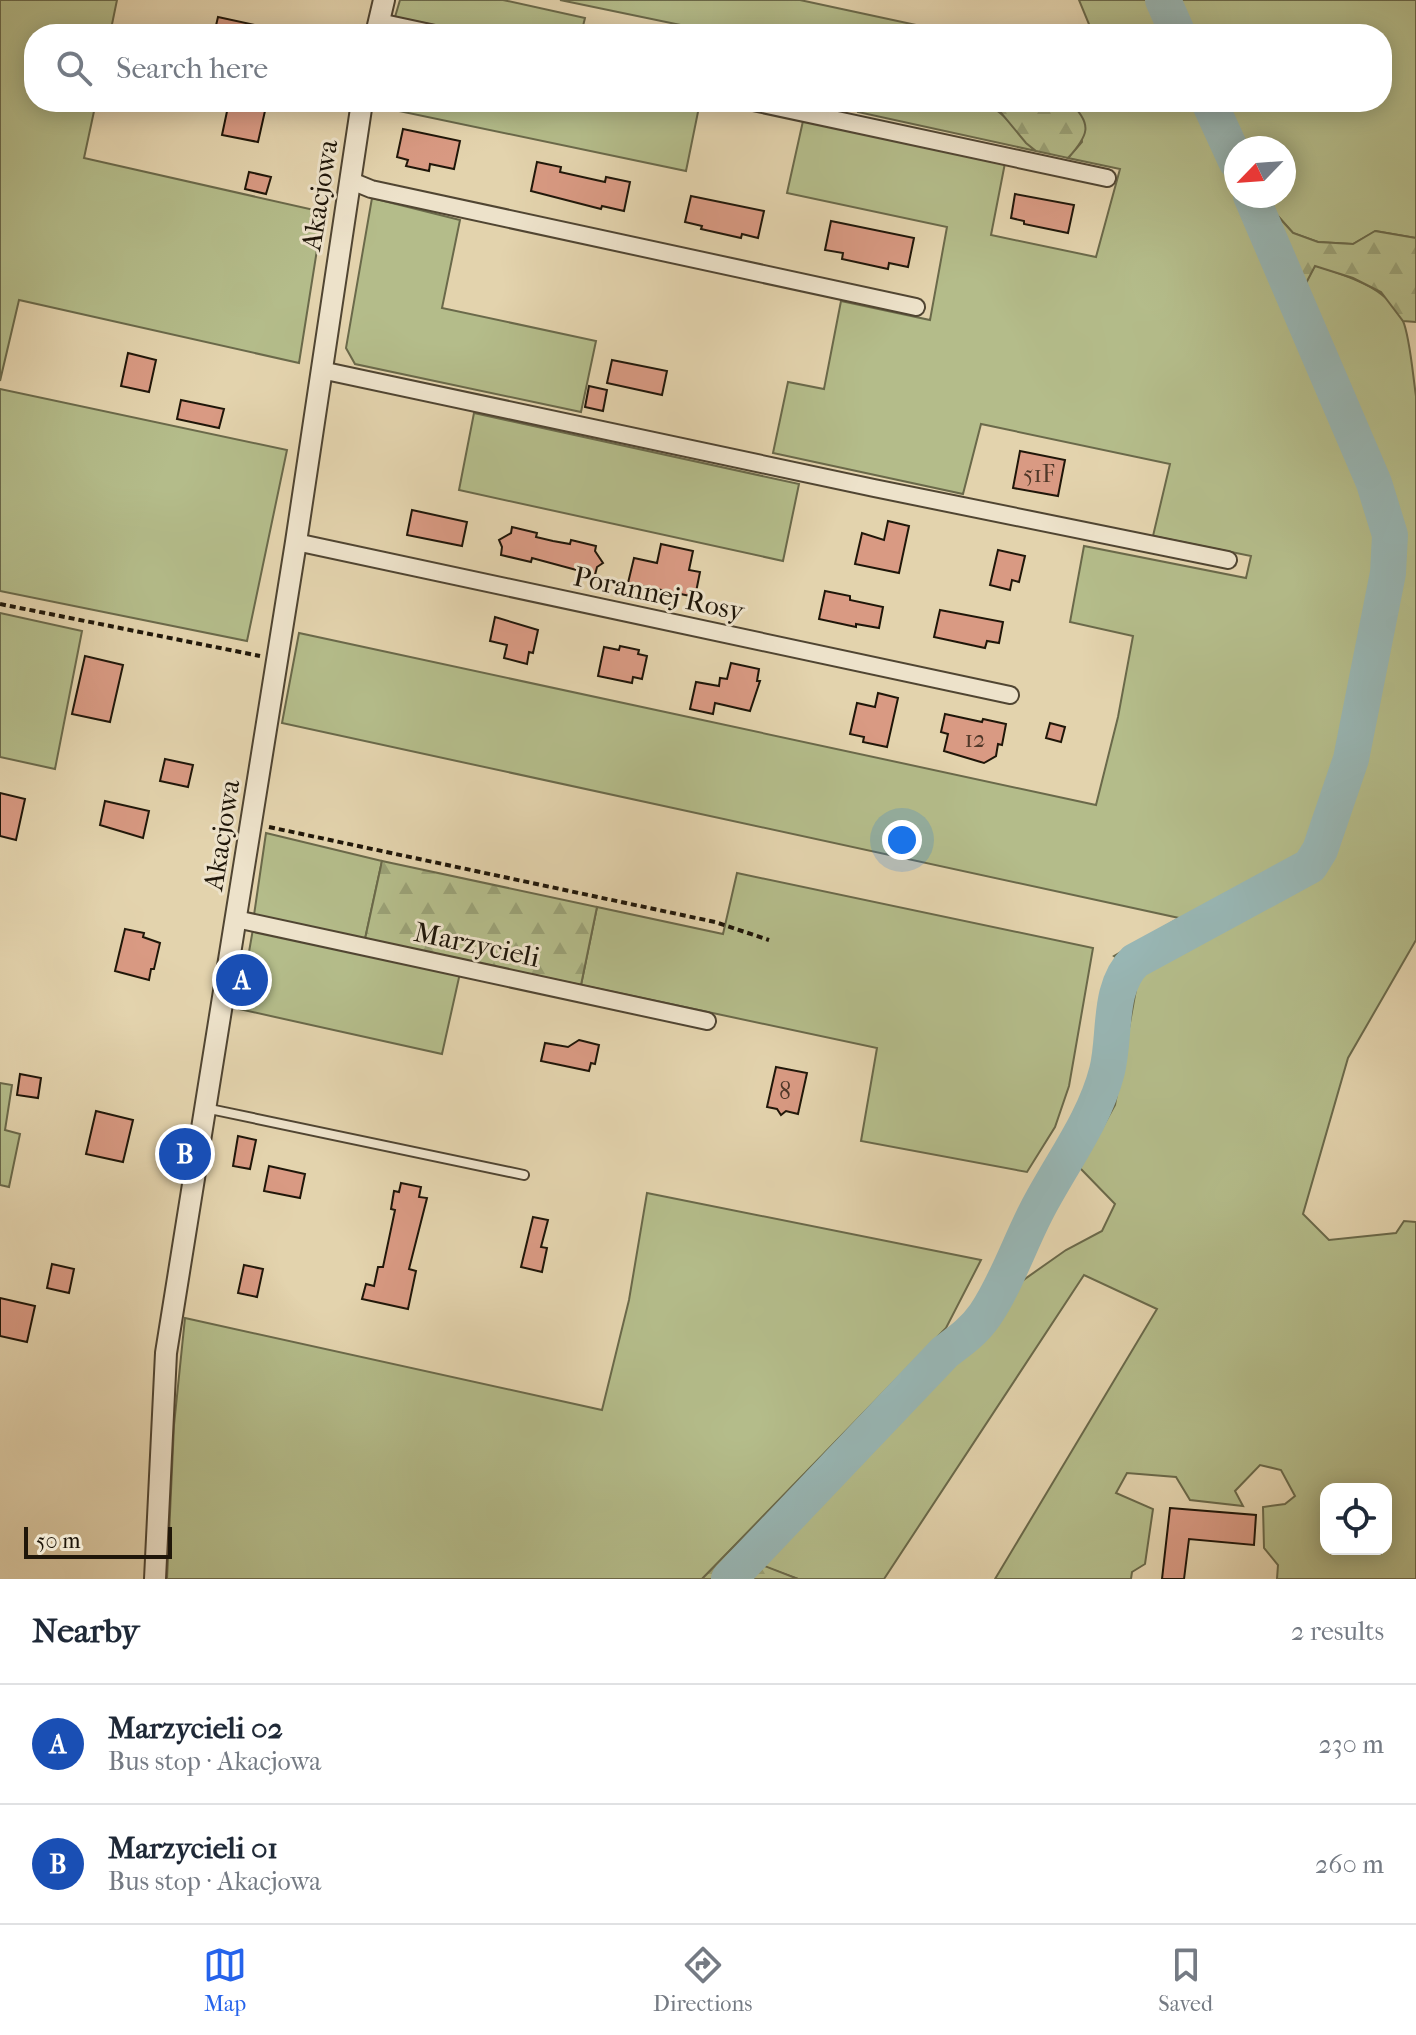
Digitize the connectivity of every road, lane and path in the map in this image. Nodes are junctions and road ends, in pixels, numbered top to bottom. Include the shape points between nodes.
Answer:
1 (384, 0) edge
2 (379, 24) edge
3 (360, 112) edge
4 (800, 112) edge
5 (1107, 178) dead end
6 (349, 180) junction
7 (916, 307) dead end
8 (321, 370) junction
9 (296, 542) junction
10 (1228, 560) dead end
11 (0, 604) edge
12 (278, 660) junction
13 (1010, 695) dead end
14 (251, 824) junction
15 (236, 919) junction
16 (769, 940) dead end
17 (707, 1021) dead end
18 (205, 1108) junction
19 (524, 1175) dead end
20 (155, 1579) edge

1 - 2 street
3 - 6 street, Akacjowa
4 - 5 street
6 - 7 street
6 - 8 street, Akacjowa
8 - 9 street, Akacjowa
8 - 10 street
9 - 12 street, Akacjowa
9 - 13 street, Porannej Rosy
11 - 12 path
12 - 14 street, Akacjowa
14 - 15 street, Akacjowa
14 - 16 path via 715,922
15 - 17 street, Marzycieli
15 - 18 street, Akacjowa
18 - 19 lane
18 - 20 street, Akacjowa via 166,1353

